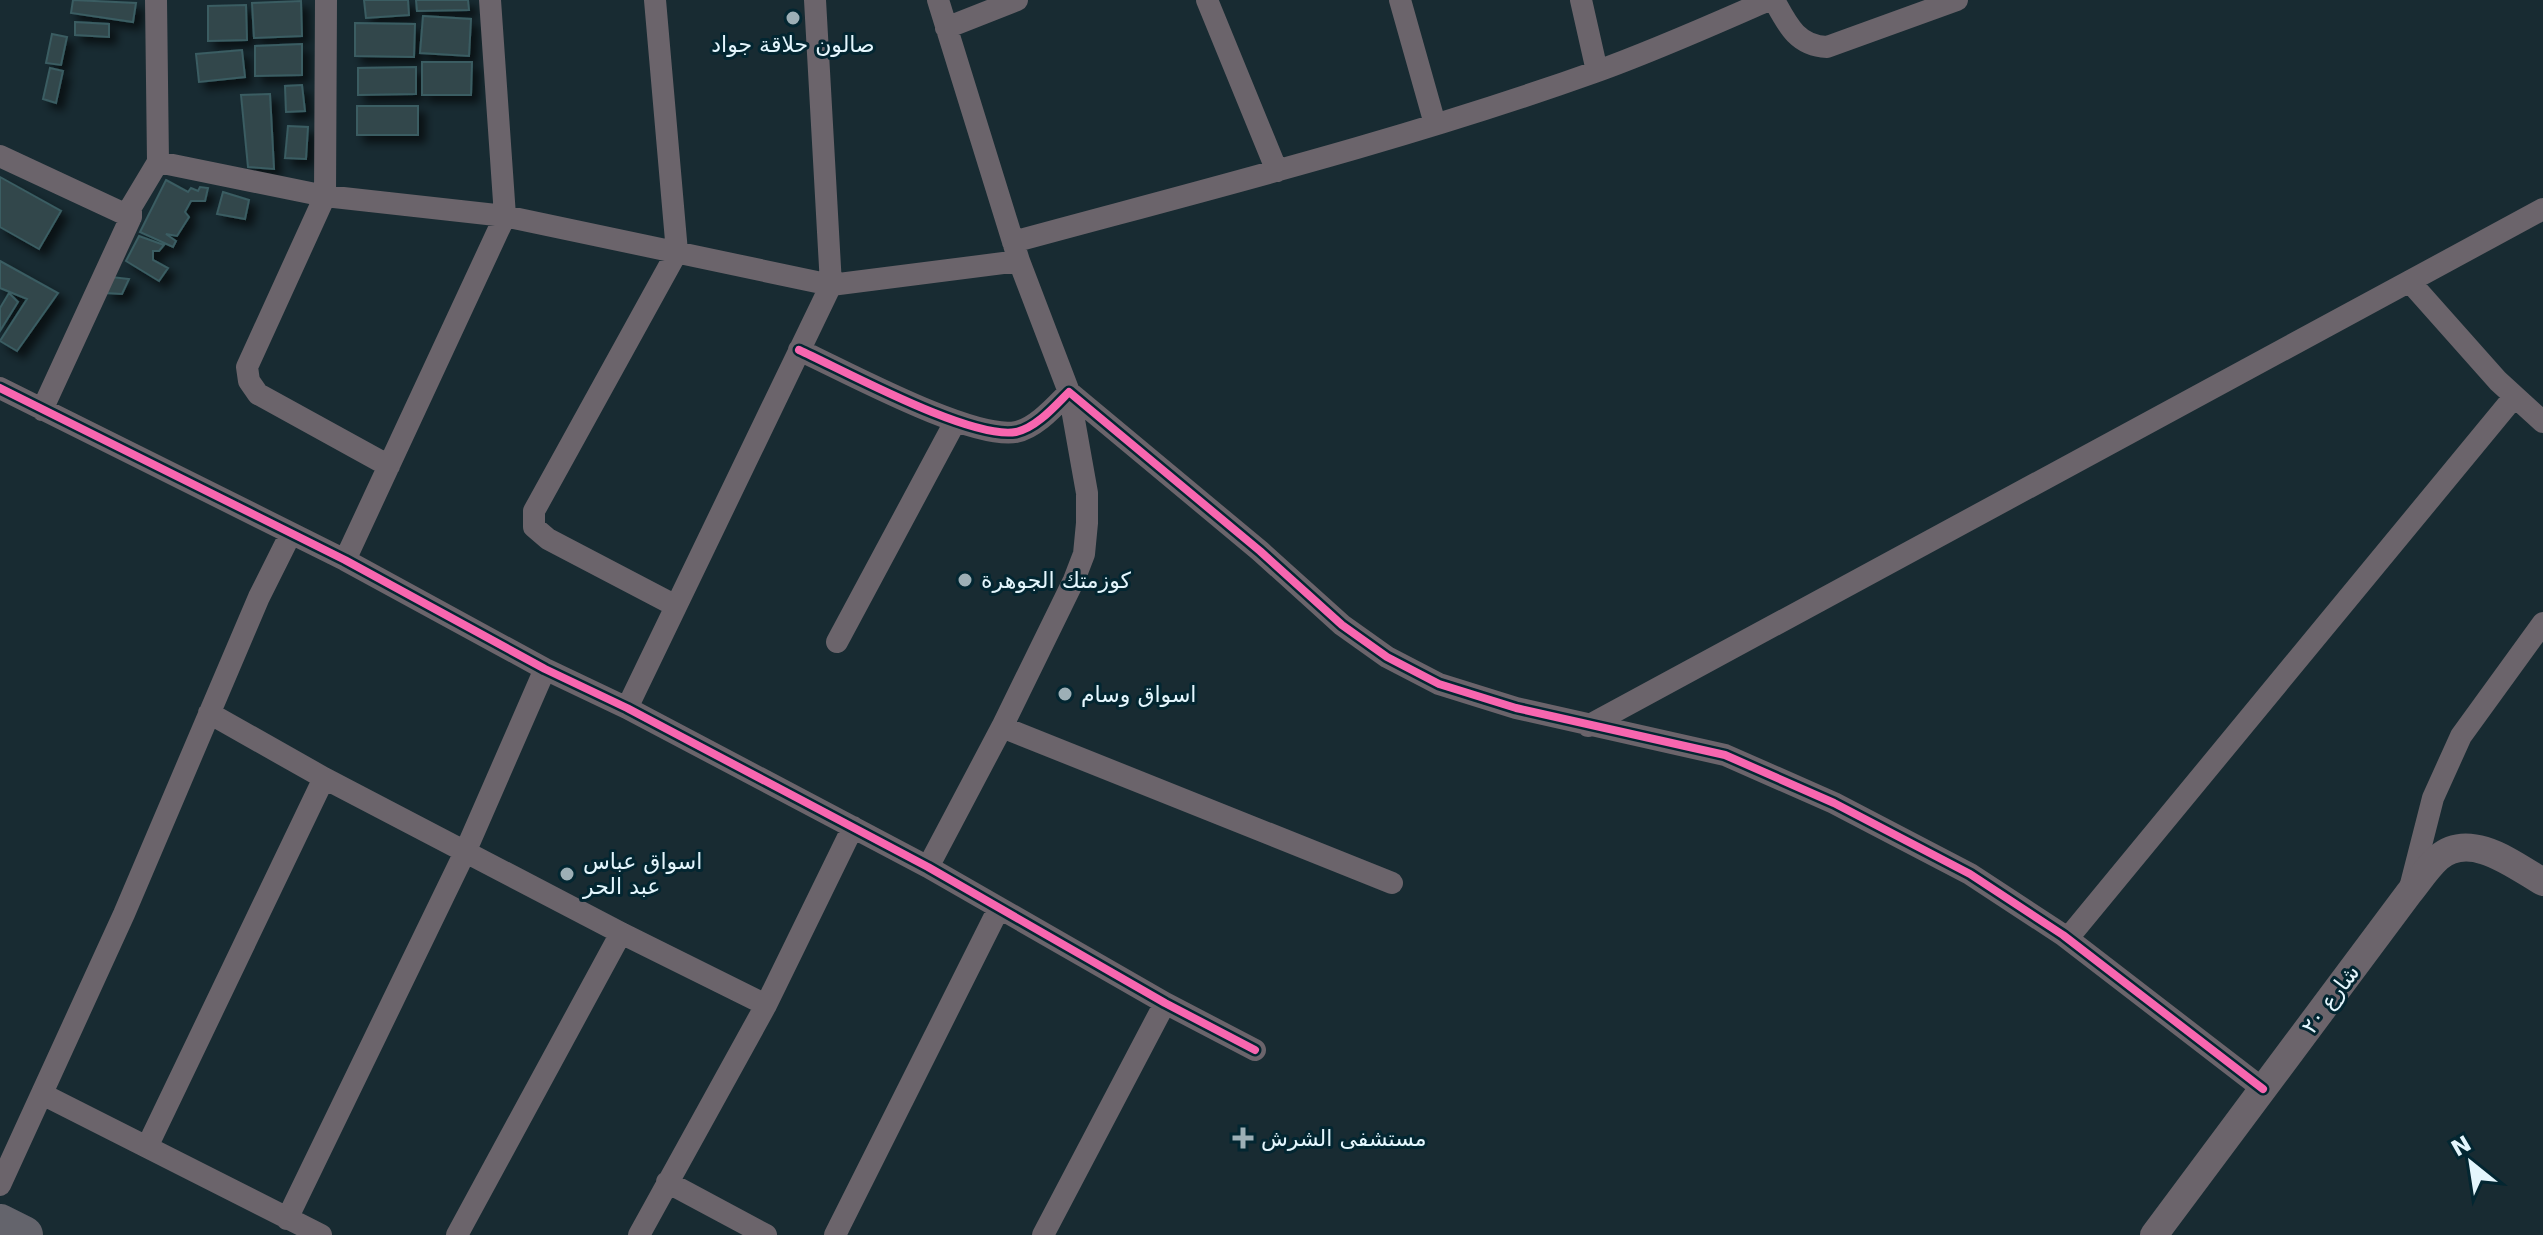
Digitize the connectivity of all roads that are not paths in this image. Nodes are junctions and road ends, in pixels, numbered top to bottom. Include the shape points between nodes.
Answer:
1 (156, 0) edge
2 (326, 0) edge
3 (490, 0) edge
4 (655, 0) edge
5 (815, 0) edge
6 (938, 0) edge
7 (1017, 0) edge
8 (1207, 0) edge
9 (1400, 0) edge
10 (1581, 0) edge
11 (1772, 0) edge
12 (1957, 0) edge
13 (946, 28) junction
14 (1597, 71) junction
15 (1435, 124) junction
16 (0, 156) edge
17 (158, 162) junction
18 (1277, 171) junction
19 (325, 196) junction
20 (2543, 209) edge
21 (505, 216) junction
22 (131, 217) junction
23 (677, 252) junction
24 (1016, 252) junction
25 (2410, 282) junction
26 (831, 285) junction
27 (799, 350) junction
28 (0, 388) edge
29 (1069, 392) junction
30 (2514, 397) junction
31 (42, 410) junction
32 (955, 422) junction
33 (2543, 422) edge
34 (389, 466) junction
35 (290, 535) junction
36 (345, 560) junction
37 (676, 606) junction
38 (2543, 623) edge
39 (837, 642) dead end
40 (545, 669) junction
41 (627, 708) junction
42 (209, 713) junction
43 (1588, 726) junction
44 (1002, 727) junction
45 (324, 778) junction
46 (853, 827) junction
47 (466, 850) junction
48 (928, 867) junction
49 (2543, 882) edge
50 (1392, 883) dead end
51 (2409, 893) junction
52 (999, 908) junction
53 (621, 933) junction
54 (2068, 938) junction
55 (1165, 1003) junction
56 (766, 1005) junction
57 (1255, 1050) dead end
58 (2263, 1089) junction
59 (44, 1095) junction
60 (147, 1147) junction
61 (667, 1182) junction
62 (0, 1185) edge
63 (287, 1219) junction
64 (0, 1223) edge
65 (24, 1235) edge
66 (321, 1235) edge
67 (457, 1235) edge
68 (639, 1235) edge
69 (766, 1235) edge
70 (835, 1235) edge
71 (1043, 1235) edge
72 (2154, 1235) edge

1 - 17 street
2 - 19 street
3 - 21 street
4 - 23 street
5 - 26 street
6 - 13 street
7 - 13 street
8 - 18 street
9 - 15 street
10 - 14 street
11 - 12 street via 1795,34 1827,47
11 - 14 street
13 - 24 street
14 - 15 street
15 - 18 street
16 - 22 street
17 - 19 street
17 - 22 street via 131,207
18 - 24 street
19 - 21 street
19 - 34 street via 247,367 249,381 258,394
20 - 25 street
21 - 23 street
21 - 34 street
22 - 31 street
23 - 26 street
23 - 37 street via 534,511 534,527 548,539
24 - 26 street
24 - 29 street
25 - 30 street
25 - 43 street
26 - 27 street
27 - 32 street
27 - 37 street
28 - 31 street
29 - 32 street via 1017,432
29 - 43 street via 1342,625 1387,657 1439,684
29 - 44 street via 1087,493 1084,554
30 - 33 street
30 - 54 street
31 - 35 street
32 - 39 street
34 - 36 street
35 - 36 street
35 - 42 street
36 - 40 street
37 - 41 street
38 - 51 street via 2461,736 2433,798
40 - 41 street
40 - 47 street
41 - 46 street
42 - 45 street
42 - 59 street
43 - 54 street via 1725,755 1834,803 1970,874
44 - 48 street
44 - 50 street
45 - 47 street
45 - 60 street
46 - 48 street
46 - 56 street
47 - 53 street
47 - 63 street
48 - 52 street
49 - 51 street, شارع ٢٠ via 2473,846 2439,857
51 - 58 street, شارع ٢٠
52 - 55 street
52 - 70 street
53 - 56 street
53 - 67 street
54 - 58 street
55 - 57 street
55 - 71 street
56 - 61 street
58 - 72 street, شارع ٢٠
59 - 60 street
59 - 62 street
60 - 63 street
61 - 68 street
61 - 69 street
63 - 66 street
64 - 65 highway

